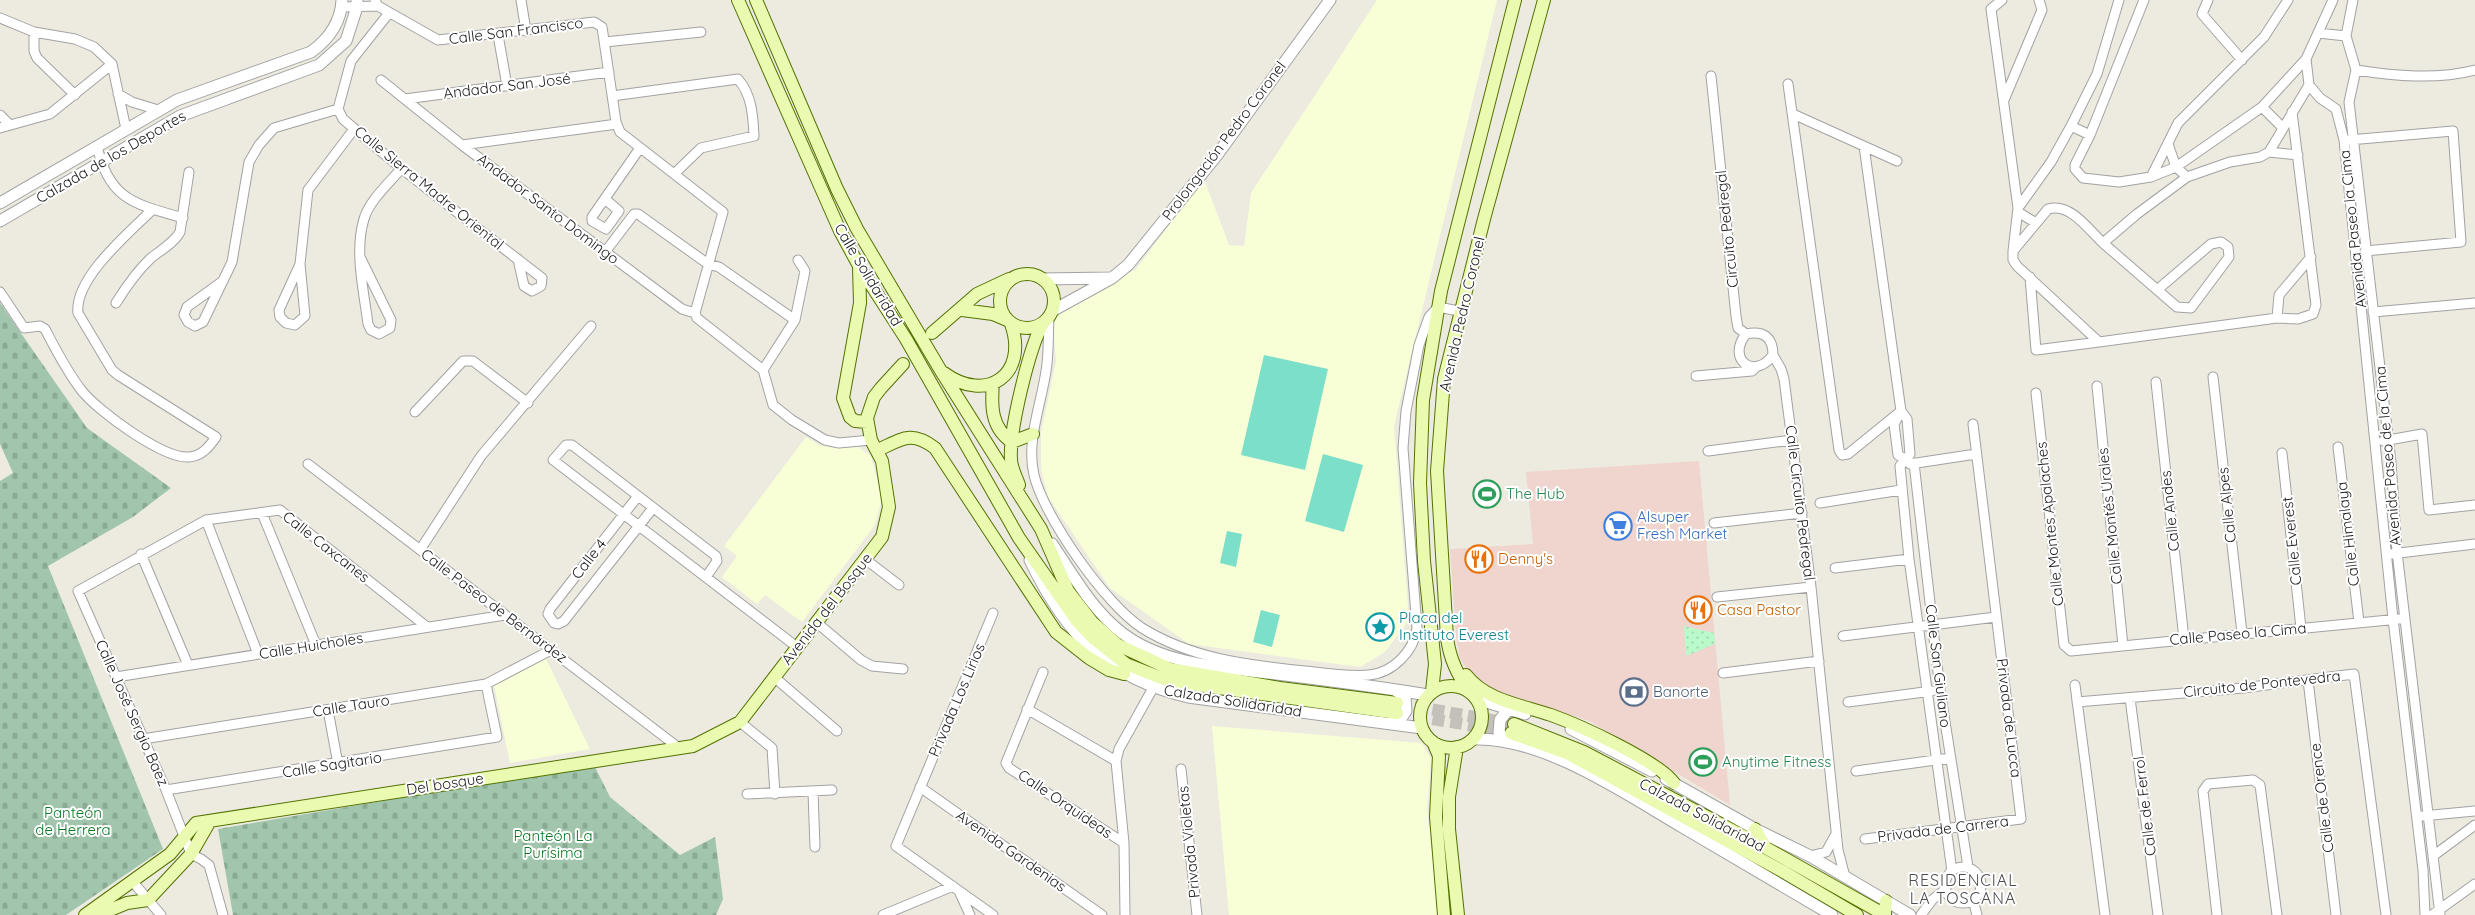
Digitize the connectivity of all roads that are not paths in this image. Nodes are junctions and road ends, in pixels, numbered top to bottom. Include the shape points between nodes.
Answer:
1 (521, 0) edge
2 (738, 0) edge
3 (756, 0) edge
4 (1330, 0) edge
5 (1515, 0) edge
6 (1544, 0) edge
7 (2002, 0) edge
8 (2039, 0) edge
9 (2119, 0) edge
10 (2144, 0) edge
11 (2208, 0) edge
12 (2288, 0) edge
13 (2333, 0) edge
14 (2353, 0) edge
15 (379, 2) edge
16 (342, 4) edge
17 (357, 4) edge
18 (390, 13) junction
19 (0, 18) edge
20 (526, 31) junction
21 (34, 32) junction
22 (701, 32) dead end
23 (2318, 33) junction
24 (498, 35) junction
25 (2346, 36) junction
26 (605, 42) junction
27 (2306, 59) junction
28 (2242, 60) junction
29 (112, 64) junction
30 (2356, 70) junction
31 (2475, 70) edge
32 (609, 72) junction
33 (1711, 76) dead end
34 (381, 80) dead end
35 (1788, 84) dead end
36 (2309, 85) junction
37 (507, 86) junction
38 (118, 94) junction
39 (75, 95) junction
40 (612, 96) junction
41 (405, 99) junction
42 (2004, 100) junction
43 (2349, 102) junction
44 (2262, 107) junction
45 (338, 109) junction
46 (2336, 109) junction
47 (158, 110) junction
48 (2292, 112) junction
49 (1793, 114) junction
50 (0, 115) edge
51 (143, 119) junction
52 (9, 124) junction
53 (617, 124) junction
54 (2071, 126) junction
55 (2282, 127) junction
56 (0, 128) edge
57 (126, 129) junction
58 (354, 129) junction
59 (149, 132) junction
60 (2090, 135) junction
61 (2344, 140) junction
62 (2354, 140) junction
63 (2168, 144) junction
64 (462, 145) junction
65 (98, 146) junction
66 (1864, 146) junction
67 (640, 148) junction
68 (2269, 152) junction
69 (2298, 155) junction
70 (1898, 161) dead end
71 (101, 162) junction
72 (2176, 167) junction
73 (401, 169) junction
74 (189, 172) dead end
75 (674, 174) junction
76 (2151, 177) junction
77 (2187, 178) junction
78 (605, 199) junction
79 (0, 203) edge
80 (153, 209) junction
81 (2018, 210) junction
82 (183, 218) junction
83 (0, 221) edge
84 (2036, 223) junction
85 (2103, 243) junction
86 (2013, 251) junction
87 (2365, 251) junction
88 (605, 252) junction
89 (2311, 257) junction
90 (361, 259) junction
91 (518, 259) dead end
92 (798, 260) dead end
93 (300, 264) junction
94 (708, 264) junction
95 (859, 266) junction
96 (1013, 277) junction
97 (2030, 277) junction
98 (1112, 278) junction
99 (1042, 279) junction
100 (223, 281) junction
101 (2157, 290) junction
102 (0, 292) edge
103 (116, 302) dead end
104 (2475, 303) edge
105 (1438, 308) junction
106 (962, 310) junction
107 (1460, 311) junction
108 (2373, 312) junction
109 (695, 313) junction
110 (1048, 318) junction
111 (2278, 318) junction
112 (795, 320) junction
113 (1009, 322) junction
114 (591, 326) dead end
115 (932, 333) dead end
116 (1746, 334) junction
117 (2099, 342) junction
118 (1773, 355) junction
119 (903, 364) dead end
120 (1755, 368) junction
121 (763, 370) junction
122 (941, 371) junction
123 (1696, 376) dead end
124 (2213, 377) dead end
125 (2156, 382) dead end
126 (992, 383) junction
127 (2097, 386) dead end
128 (2036, 393) dead end
129 (528, 403) junction
130 (415, 412) dead end
131 (1901, 412) junction
132 (867, 422) junction
133 (1973, 424) dead end
134 (1033, 434) junction
135 (1792, 440) junction
136 (2388, 440) junction
137 (1012, 442) junction
138 (2375, 442) junction
139 (874, 445) junction
140 (2338, 447) dead end
141 (1708, 452) dead end
142 (2282, 453) dead end
143 (1976, 454) junction
144 (1905, 458) junction
145 (308, 464) dead end
146 (1914, 464) junction
147 (1900, 466) junction
148 (1420, 482) junction
149 (1901, 490) junction
150 (638, 496) junction
151 (1820, 503) dead end
152 (2475, 506) edge
153 (653, 508) junction
154 (262, 513) junction
155 (1030, 513) junction
156 (1802, 513) junction
157 (624, 514) junction
158 (206, 520) junction
159 (1714, 523) dead end
160 (639, 526) junction
161 (1440, 526) junction
162 (1041, 528) junction
163 (1019, 538) junction
164 (2475, 544) edge
165 (420, 550) junction
166 (2397, 552) junction
167 (1441, 553) junction
168 (141, 554) junction
169 (2386, 555) junction
170 (865, 559) junction
171 (1909, 559) junction
172 (1835, 568) dead end
173 (706, 577) junction
174 (899, 585) dead end
175 (1811, 587) junction
176 (78, 590) joint
177 (1717, 597) dead end
178 (993, 612) dead end
179 (505, 615) junction
180 (1996, 617) junction
181 (2405, 618) junction
182 (2393, 620) junction
183 (816, 622) junction
184 (2359, 622) junction
185 (1933, 625) junction
186 (427, 627) junction
187 (1919, 627) junction
188 (2301, 628) junction
189 (2242, 633) junction
190 (1843, 636) dead end
191 (2184, 639) junction
192 (316, 645) junction
193 (2124, 646) junction
194 (797, 647) junction
195 (550, 650) junction
196 (2071, 651) joint
197 (258, 654) junction
198 (1819, 660) junction
199 (188, 666) junction
200 (903, 669) dead end
201 (1043, 672) dead end
202 (1724, 672) dead end
203 (1124, 674) junction
204 (774, 676) junction
205 (116, 677) junction
206 (2308, 680) junction
207 (486, 684) junction
208 (2075, 685) dead end
209 (1153, 688) junction
210 (1388, 688) junction
211 (1940, 690) junction
212 (1928, 692) junction
213 (1430, 693) junction
214 (1473, 695) junction
215 (2130, 698) junction
216 (1848, 702) dead end
217 (2077, 702) junction
218 (1027, 709) junction
219 (328, 710) junction
220 (1514, 710) junction
221 (740, 722) junction
222 (1386, 723) junction
223 (1422, 728) junction
224 (837, 731) dead end
225 (1510, 733) junction
226 (143, 739) junction
227 (1473, 739) junction
228 (1433, 742) junction
229 (1457, 747) junction
230 (679, 748) junction
231 (1950, 758) junction
232 (1936, 760) junction
233 (1116, 761) junction
234 (338, 764) junction
235 (1181, 769) dead end
236 (1856, 771) dead end
237 (1674, 783) junction
238 (920, 787) junction
239 (166, 790) junction
240 (832, 790) dead end
241 (813, 792) junction
242 (747, 794) dead end
243 (775, 794) junction
244 (2475, 811) edge
245 (2428, 815) junction
246 (2417, 817) junction
247 (2021, 819) joint
248 (210, 821) junction
249 (2475, 825) edge
250 (1962, 827) junction
251 (1755, 829) junction
252 (1946, 829) junction
253 (1836, 834) junction
254 (183, 836) junction
255 (1864, 839) dead end
256 (1124, 843) junction
257 (815, 847) dead end
258 (1766, 848) junction
259 (191, 854) junction
260 (1810, 856) junction
261 (2433, 856) junction
262 (1968, 868) junction
263 (1952, 871) junction
264 (1845, 877) junction
265 (133, 882) junction
266 (2475, 884) edge
267 (956, 889) junction
268 (1946, 889) junction
269 (148, 900) junction
270 (1974, 900) junction
271 (1886, 901) junction
272 (899, 912) edge
273 (2437, 913) edge
274 (92, 914) edge
275 (161, 915) edge
276 (223, 915) edge
277 (883, 915) edge
278 (970, 915) edge
279 (994, 915) edge
280 (1102, 915) edge
281 (1125, 915) edge
282 (1197, 915) edge
283 (1444, 915) edge
284 (1458, 915) edge
285 (1832, 915) edge
286 (1857, 915) edge
287 (1886, 915) edge
288 (1910, 915) edge
289 (1921, 915) edge
290 (1977, 915) edge
291 (2105, 915) edge
292 (2158, 915) edge
293 (2217, 915) edge
294 (2277, 915) edge
295 (2336, 915) edge
296 (2386, 915) edge
297 (2425, 915) edge

1 - 20 street
2 - 95 main road, Calle Solidaridad via 840,232
3 - 122 main road, Calle Solidaridad via 845,205 876,264
4 - 98 street, Prolongación Pedro Coronel via 1217,155 1128,265
5 - 105 main road, Avenida Pedro Coronel
6 - 107 main road, Avenida Pedro Coronel
7 - 42 street via 1991,9
8 - 42 street via 2042,10
9 - 54 street via 2097,74
10 - 60 street
11 - 28 street via 2202,14
12 - 28 street via 2264,37
13 - 23 street
14 - 25 street, Avenida Paseo de la Cima
15 - 17 street
15 - 18 street, Calle San Francisco
16 - 17 street
16 - 47 street, Calzada de los Deportes via 334,30 311,52 204,89
17 - 59 street, Calzada de los Deportes via 346,42 319,65 198,109
18 - 24 street, Calle San Francisco via 438,40
18 - 45 street via 351,61
19 - 21 street
20 - 24 street, Calle San Francisco
20 - 26 street, Calle San Francisco via 594,22 602,27
21 - 29 street via 75,39 94,47
21 - 39 street via 37,58
22 - 26 street
23 - 25 street
23 - 27 street
24 - 37 street
25 - 30 street, Avenida Paseo de la Cima
26 - 32 street, Calle San Francisco
27 - 36 street
27 - 44 street
28 - 63 street via 2178,123
29 - 38 street
29 - 39 street
30 - 31 street via 2397,77 2462,74
30 - 43 street, Avenida Paseo de la Cima
32 - 37 street, Andador San José
32 - 40 street, Calle San Francisco
33 - 116 street, Circuito Pedregal via 1736,316 1738,328
34 - 41 street, Andador Santo Domingo
35 - 49 street
36 - 46 street
36 - 48 street
37 - 41 street, Andador San José
38 - 47 street
38 - 57 street
39 - 52 street via 50,114
40 - 53 street, Calle San Francisco
40 - 75 street via 738,79 743,85 753,110 754,136 701,148
41 - 64 street, Andador Santo Domingo
42 - 81 street
43 - 46 street
43 - 62 street, Avenida Paseo de la Cima
44 - 55 street
44 - 72 street
45 - 58 street, Calle Sierra Madre Oriental
45 - 100 street via 274,128 259,145 249,162 232,262
46 - 61 street, Avenida Paseo la Cima
47 - 51 street, Calzada de los Deportes
48 - 55 street
48 - 69 street
49 - 66 street
49 - 131 street via 1842,455 1848,454
50 - 52 street
51 - 57 street, Calzada de los Deportes
51 - 59 street
52 - 56 street
53 - 64 street
53 - 67 street via 620,132
54 - 60 street
54 - 81 street
55 - 68 street
57 - 65 street, Calzada de los Deportes
58 - 73 street, Calle Sierra Madre Oriental
58 - 93 street via 308,190
59 - 71 street, Calzada de los Deportes
60 - 76 street via 2075,164 2083,178 2119,182
61 - 62 street
61 - 138 street, Avenida Paseo la Cima
62 - 87 street, Avenida Paseo de la Cima
62 - 87 street via 2453,131 2461,242
63 - 72 street
63 - 76 street
64 - 88 street, Andador Santo Domingo
65 - 71 street
65 - 79 street, Calzada de los Deportes
66 - 70 street
66 - 131 street
67 - 75 street
67 - 78 street
68 - 69 street
68 - 77 street
69 - 89 street
71 - 80 street via 105,174 123,196
71 - 83 street, Calzada de los Deportes
72 - 76 street
72 - 77 street
73 - 90 street via 364,218
73 - 91 street, Calle Sierra Madre Oriental
74 - 82 street
75 - 94 street via 723,212
77 - 85 street
78 - 78 street via 592,221 608,228 619,211
80 - 82 street
80 - 102 street via 90,277 77,305 78,313 118,376 216,437 207,449 188,458 162,450 106,415 66,368 45,329 40,326 24,328
81 - 84 street
81 - 86 street
82 - 103 street via 177,237 149,260
84 - 85 street via 2048,208 2056,206 2068,210
84 - 86 street
85 - 101 street
86 - 97 street via 2013,260
87 - 108 street, Avenida Paseo de la Cima
88 - 94 street via 634,214 638,214
88 - 109 street, Andador Santo Domingo via 682,309
89 - 111 street via 2279,295
89 - 111 street via 2314,314 2298,320
90 - 90 street via 368,324 379,334 390,328 391,320
92 - 112 street via 804,271
93 - 93 street via 279,310 280,317 294,325 305,316
94 - 109 street
94 - 112 street via 718,267
95 - 132 main road via 860,303 843,398 850,417
95 - 163 main road, Calle Solidaridad via 906,339
96 - 99 main road via 1028,274
96 - 106 main road via 978,294
96 - 113 main road via 1000,294 1000,309
97 - 117 street
97 - 117 street via 2036,350
98 - 99 street
98 - 110 street, Prolongación Pedro Coronel
99 - 110 main road via 1052,290 1054,304
100 - 100 street via 204,322 195,326 188,322 184,310
101 - 101 street via 2177,306 2191,308 2229,257 2228,247 2221,242 2211,244
104 - 108 street
105 - 107 street
105 - 134 street via 1429,317 1419,345 1406,411 1403,448 1416,639 1410,650 1384,671 1370,675 1327,673 1224,660 1175,646 1140,627 1104,593 1042,500 1034,474
105 - 148 main road, Avenida Pedro Coronel via 1423,400
106 - 113 main road via 993,314
106 - 115 main road
107 - 161 main road, Avenida Pedro Coronel via 1444,379 1438,435
108 - 136 street, Avenida Paseo de la Cima
109 - 121 street via 697,318
110 - 113 main road via 1027,329
110 - 134 street via 1047,369
110 - 137 main road via 1030,356
111 - 117 street
112 - 121 street
113 - 126 main road via 1017,350 1014,362 1007,374
114 - 129 street
116 - 118 street via 1766,335 1773,344
116 - 120 street via 1739,343 1738,354 1744,364
118 - 120 street via 1766,364
118 - 135 street, Calle Circuito Pedregal via 1784,379
119 - 132 main road via 874,397
120 - 123 street via 1752,371
121 - 139 street via 774,405 792,420 825,440
122 - 126 main road via 967,385
122 - 155 main road, Calle Solidaridad
124 - 189 street, Calle Alpes
125 - 191 street, Calle Andes
126 - 137 main road via 992,415 1001,433
127 - 193 street, Calle Montés Urales
128 - 196 street, Calle Montes Apalaches via 2064,645
129 - 130 street via 473,360 463,361
129 - 165 street via 481,456
131 - 144 street via 1907,419 1910,445 1910,454
131 - 144 street via 1894,424 1898,455
132 - 139 main road, Avenida del Bosque
133 - 143 street, Privada de Lucca
134 - 137 main road
135 - 141 street
135 - 156 street, Calle Circuito Pedregal
136 - 138 street
136 - 152 street via 2422,434 2429,510
136 - 166 street, Avenida Paseo de la Cima
137 - 155 main road via 1012,466
138 - 169 street, Avenida Paseo la Cima
139 - 170 main road, Avenida del Bosque via 882,461 889,507 882,537
139 - 203 main road via 906,437 923,439 935,448 1056,632 1089,658 1109,670
140 - 184 street, Calle Himalaya
142 - 188 street, Calle Everest
143 - 146 street
143 - 180 street, Privada de Lucca
144 - 146 street
144 - 147 street
145 - 165 street, Calle Paseo de Bernárdez
146 - 147 street
146 - 185 street, Calle San Giuliano
147 - 149 street, Calle San Giuliano
148 - 161 street via 1424,477 1432,482 1434,520
148 - 213 main road, Avenida Pedro Coronel via 1424,561 1435,664
149 - 151 street
149 - 171 street, Calle San Giuliano
150 - 153 street
150 - 157 street, Calle 4
150 - 157 street via 572,445 566,445 553,460
153 - 160 street
153 - 173 street via 716,556 717,561
154 - 158 street, Calle Caxcanes
154 - 186 street, Calle Caxcanes via 280,510
154 - 192 street
155 - 162 main road, Calle Solidaridad
156 - 159 street
156 - 175 street, Calle Circuito Pedregal
157 - 160 street
157 - 160 street, Calle 4 via 550,609 548,614 554,623 564,621
158 - 168 street, Calle Caxcanes
158 - 197 street
160 - 173 street
161 - 167 main road, Avenida Pedro Coronel
162 - 163 main road, Calzada Solidaridad via 1068,590 1092,622 1118,646 1156,664 1194,675 1397,708 1187,685 1133,667 1105,648 1077,621
162 - 210 street via 1092,602 1112,625 1143,646 1194,662
163 - 203 street, Calzada Solidaridad via 1043,588 1066,623 1093,652
164 - 166 street
165 - 179 street, Calle Paseo de Bernárdez
166 - 169 street
166 - 181 street, Avenida Paseo de la Cima
167 - 214 main road, Avenida Pedro Coronel via 1448,650 1458,676
167 - 237 main road via 1448,565 1454,649 1471,682 1492,696 1585,729 1663,772
168 - 176 street, Calle Caxcanes
168 - 199 street
169 - 182 street, Avenida Paseo la Cima
170 - 174 street
170 - 183 main road, Avenida del Bosque
171 - 172 street
171 - 187 street, Calle San Giuliano
173 - 194 street
175 - 177 street
175 - 198 street, Calle Circuito Pedregal
176 - 205 street, Calle José Sergio Baez
178 - 238 street, Privada Los Lirios
179 - 186 street, Calle Huicholes
179 - 195 street, Calle Paseo de Bernárdez
180 - 185 street
180 - 247 street, Privada de Lucca
181 - 182 street, Calle Paseo la Cima
181 - 245 street, Avenida Paseo de la Cima
182 - 184 street, Calle Paseo la Cima
182 - 246 street
183 - 194 main road, Avenida del Bosque
183 - 200 street via 872,666
184 - 188 street, Calle Paseo la Cima
185 - 187 street
185 - 211 street, Calle San Giuliano
186 - 192 street, Calle Huicholes
187 - 190 street
187 - 212 street, Calle San Giuliano
188 - 189 street, Calle Paseo la Cima
189 - 191 street, Calle Paseo la Cima
191 - 193 street, Calle Paseo la Cima
192 - 197 street, Calle Huicholes
193 - 196 street, Calle Paseo la Cima
194 - 204 main road, Avenida del Bosque
195 - 207 street, Calle Tauro
195 - 230 street, Calle Paseo de Bernárdez
197 - 199 street, Calle Huicholes
198 - 202 street
198 - 253 street, Calle Circuito Pedregal
199 - 205 street, Calle Huicholes
201 - 218 street, Calle Orquídeas
203 - 209 street, Calzada Solidaridad
204 - 221 main road, Avenida del Bosque
204 - 224 street
205 - 226 street, Calle José Sergio Baez
206 - 215 street, Circuito de Pontevedra
206 - 295 street, Calle de Orence
206 - 296 street, Circuito de Pontevedra via 2354,674
207 - 219 street, Calle Tauro
207 - 234 street, Calle Sagitario via 497,737
208 - 217 street
209 - 222 street, Calzada Solidaridad via 1188,697
209 - 233 street, Calle Orquídeas via 1119,749
210 - 213 street
210 - 222 street via 1405,696 1406,706 1400,720
211 - 212 street
211 - 231 street, Calle San Giuliano
212 - 216 street
212 - 232 street, Calle San Giuliano
213 - 214 main road via 1450,686
213 - 223 main road via 1421,708
214 - 220 street, Calzada Solidaridad
214 - 227 main road via 1482,715 1482,724
215 - 217 street, Circuito de Pontevedra
215 - 292 street, Calle de Ferrol
217 - 291 street
218 - 233 street
218 - 256 street, Calle Orquídeas via 1006,763 1009,768
219 - 226 street, Calle Tauro
219 - 234 street
220 - 225 street via 1508,711 1500,720 1500,733
220 - 237 street, Calzada Solidaridad via 1570,729
221 - 230 main road, Avenida del Bosque via 693,746
221 - 243 street via 772,748
222 - 223 street, Calzada Solidaridad
223 - 228 main road
225 - 227 street, Calzada Solidaridad
225 - 258 main road, Calzada Solidaridad via 1584,752
225 - 285 street, Calzada Solidaridad via 1537,751 1625,794
225 - 286 main road, Calzada Solidaridad via 1567,753
226 - 239 street, Calle José Sergio Baez
227 - 229 main road
228 - 229 main road via 1444,747
228 - 283 main road via 1439,756 1436,817
229 - 284 main road via 1449,797 1449,821
230 - 248 main road, Del bosque
231 - 232 street
231 - 250 street, Calle San Giuliano
232 - 236 street
232 - 252 street, Calle San Giuliano
233 - 256 street, Calle Orquídeas
234 - 239 street, Calle Sagitario
235 - 282 street, Privada Violetas
237 - 251 street, Calzada Solidaridad
238 - 267 street, Privada Los Lirios via 896,846
238 - 280 street, Avenida Gardenias
239 - 254 street, Calle José Sergio Baez
240 - 241 street
241 - 243 street
241 - 257 street
242 - 243 street
244 - 245 street
245 - 246 street
245 - 261 street, Avenida Paseo de la Cima
246 - 297 street
247 - 250 street, Privada de Carrera
248 - 254 main road, Del bosque via 191,826
248 - 259 main road
249 - 261 street
250 - 252 street, Privada de Carrera
250 - 262 street, Calle San Giuliano
251 - 258 main road
251 - 260 street, Calzada Solidaridad
252 - 255 street, Privada de Carrera
252 - 263 street, Calle San Giuliano
253 - 260 street via 1826,852
253 - 264 street
254 - 259 street, Calle José Sergio Baez
254 - 265 main road, Del bosque via 170,854
256 - 281 street, Calle Orquídeas
258 - 287 main road, Calzada Solidaridad
259 - 269 main road
259 - 276 street via 209,865
260 - 264 street, Calzada Solidaridad
261 - 273 street, Avenida Paseo de la Cima
262 - 263 street
262 - 270 street via 1977,873 1981,882 1980,892
263 - 268 street via 1946,879
264 - 271 street, Calzada Solidaridad
265 - 269 street
265 - 274 main road, Del bosque
266 - 273 street
267 - 272 street
267 - 278 street
267 - 279 street
268 - 270 street via 1957,902
268 - 289 street
269 - 274 main road
269 - 275 street
270 - 290 street
271 - 287 main road
271 - 288 street, Calzada Solidaridad
272 - 277 street
293 - 294 street via 2203,791 2208,784 2254,780 2260,785

